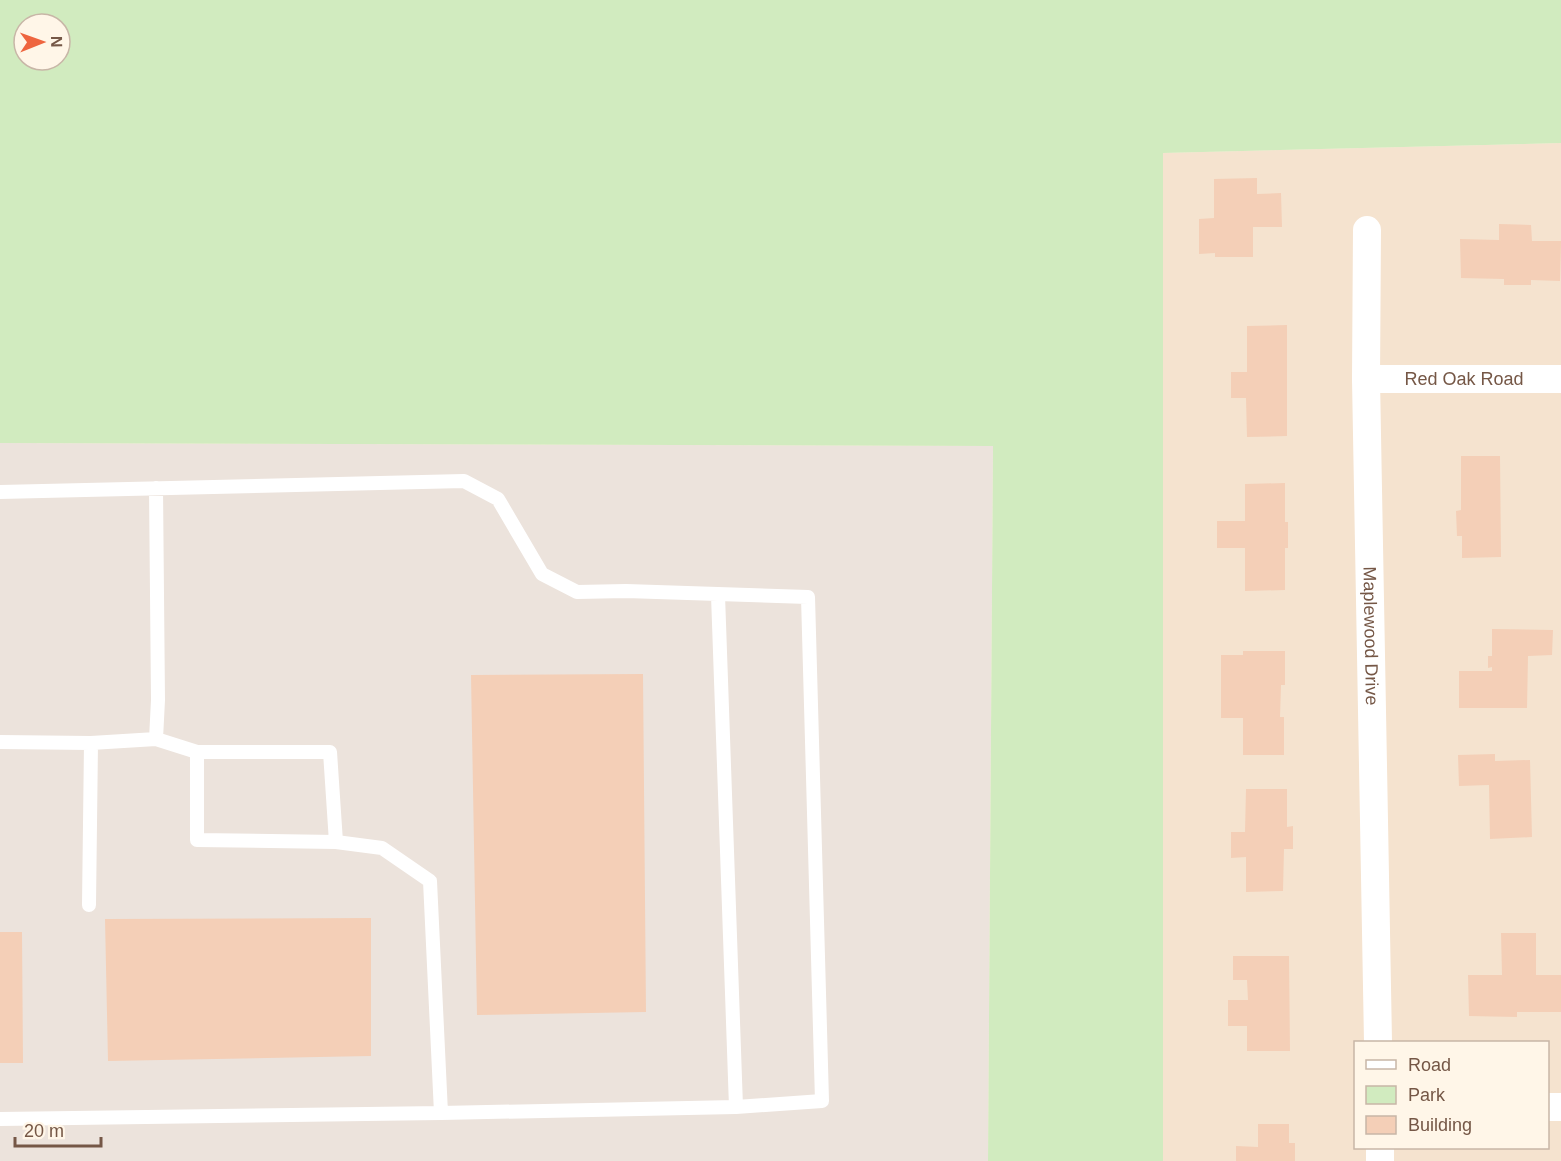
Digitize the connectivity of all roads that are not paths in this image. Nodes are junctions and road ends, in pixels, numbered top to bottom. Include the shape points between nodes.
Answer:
1 (1367, 230) dead end
2 (1366, 379) junction
3 (1561, 379) edge
4 (156, 488) junction
5 (0, 492) edge
6 (718, 595) junction
7 (156, 739) junction
8 (0, 742) edge
9 (91, 743) junction
10 (197, 752) junction
11 (336, 842) junction
12 (89, 905) dead end
13 (1378, 1041) edge
14 (736, 1107) junction
15 (441, 1113) junction
16 (0, 1119) edge

1 - 2 street, Maplewood Drive
2 - 3 street, Red Oak Road
2 - 13 street, Maplewood Drive
4 - 5 lane
4 - 6 lane via 464,481 498,500 542,574 577,592
4 - 7 lane
6 - 14 lane
6 - 14 lane via 808,597 822,1101
7 - 9 lane
7 - 10 lane
8 - 9 lane
9 - 12 lane
10 - 11 lane via 330,752
10 - 11 lane via 197,840
11 - 15 lane via 382,848 430,881
14 - 15 lane
15 - 16 lane

